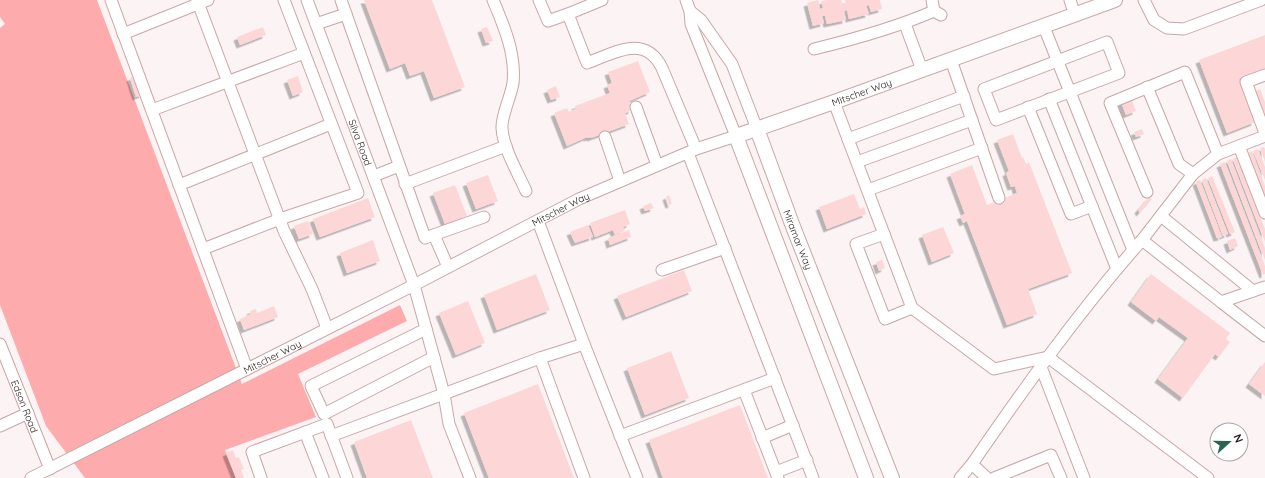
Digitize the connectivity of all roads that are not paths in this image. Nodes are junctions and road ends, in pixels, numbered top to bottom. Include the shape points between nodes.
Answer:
1 (111, 0) edge
2 (284, 0) edge
3 (307, 0) edge
4 (341, 0) edge
5 (494, 0) edge
6 (539, 0) edge
7 (602, 0) edge
8 (686, 0) edge
9 (932, 0) edge
10 (1070, 0) edge
11 (1115, 0) edge
12 (1144, 0) edge
13 (1261, 0) edge
14 (201, 1) edge
15 (690, 11) junction
16 (346, 14) junction
17 (568, 14) junction
18 (1075, 16) junction
19 (316, 24) junction
20 (905, 24) junction
21 (1044, 27) junction
22 (123, 34) junction
23 (814, 49) dead end
24 (304, 53) junction
25 (951, 60) junction
26 (1058, 61) junction
27 (922, 70) junction
28 (1265, 75) edge
29 (228, 80) junction
30 (1147, 87) junction
31 (1070, 91) junction
32 (964, 96) junction
33 (1049, 99) junction
34 (834, 102) junction
35 (636, 107) dead end
36 (1028, 108) junction
37 (152, 110) junction
38 (972, 120) junction
39 (331, 124) junction
40 (757, 130) junction
41 (1265, 133) edge
42 (736, 136) junction
43 (1265, 136) edge
44 (606, 137) dead end
45 (848, 139) junction
46 (506, 146) junction
47 (1239, 146) junction
48 (982, 148) junction
49 (692, 151) junction
50 (255, 154) junction
51 (1218, 154) junction
52 (857, 162) junction
53 (657, 165) junction
54 (399, 166) junction
55 (1193, 174) junction
56 (374, 176) junction
57 (620, 181) junction
58 (405, 184) junction
59 (179, 185) junction
60 (868, 190) junction
61 (526, 191) dead end
62 (1146, 192) dead end
63 (999, 198) dead end
64 (1092, 206) junction
65 (1265, 213) edge
66 (1161, 216) junction
67 (484, 217) dead end
68 (280, 219) junction
69 (538, 221) junction
70 (884, 234) junction
71 (434, 235) junction
72 (1142, 240) junction
73 (725, 248) junction
74 (203, 249) junction
75 (1133, 250) junction
76 (448, 267) junction
77 (1117, 269) junction
78 (662, 270) dead end
79 (414, 285) junction
80 (1265, 287) edge
81 (1253, 291) junction
82 (1221, 302) junction
83 (912, 308) junction
84 (327, 328) junction
85 (426, 329) junction
86 (1265, 336) edge
87 (0, 344) edge
88 (584, 344) junction
89 (434, 357) junction
90 (1048, 357) junction
91 (540, 358) junction
92 (1041, 367) junction
93 (247, 369) junction
94 (775, 378) junction
95 (744, 390) junction
96 (444, 394) junction
97 (28, 413) junction
98 (326, 419) junction
99 (793, 425) junction
100 (0, 426) edge
101 (305, 432) junction
102 (332, 436) junction
103 (620, 436) junction
104 (762, 438) junction
105 (806, 460) junction
106 (972, 464) junction
107 (50, 468) junction
108 (777, 475) edge
109 (31, 478) edge
110 (261, 478) edge
111 (323, 478) edge
112 (347, 478) edge
113 (470, 478) edge
114 (584, 478) edge
115 (637, 478) edge
116 (813, 478) edge
117 (866, 478) edge
118 (892, 478) edge
119 (960, 478) edge
120 (987, 478) edge
121 (994, 478) edge
122 (1061, 478) edge
123 (1084, 478) edge
124 (1208, 478) edge

1 - 22 street
2 - 24 street
3 - 19 street, Silva Road
4 - 16 street
5 - 46 street via 513,59 513,83 501,127
6 - 17 street via 548,21
7 - 17 street
8 - 15 street, Miramar Way
9 - 20 street via 938,13
10 - 18 street
11 - 18 main road, Mitscher Way
12 - 13 street via 1154,20 1167,28 1184,29
14 - 22 street
14 - 29 street
15 - 40 street, Miramar Way via 701,20 732,64
15 - 42 street, Miramar Way via 691,24
16 - 19 street
16 - 54 street
17 - 49 street via 587,62 636,47 653,54 662,68
18 - 21 main road, Mitscher Way
19 - 56 street, Silva Road
20 - 23 street
20 - 27 street
21 - 25 main road, Mitscher Way
21 - 26 street
22 - 37 street
24 - 29 street
24 - 39 street
25 - 27 main road, Mitscher Way
25 - 32 street
26 - 31 street
26 - 31 street via 1107,42 1119,72
26 - 36 street via 984,89 996,120
27 - 34 main road, Mitscher Way
28 - 41 street via 1246,82
29 - 37 street
29 - 50 street
30 - 51 street via 1185,72
30 - 55 street via 1179,164
30 - 62 street via 1110,102
31 - 33 street
31 - 75 street
32 - 38 street
32 - 45 street
33 - 36 street
33 - 64 street
34 - 40 main road, Mitscher Way
34 - 45 street
35 - 53 street
36 - 64 street via 1071,214
37 - 59 street
38 - 48 street
38 - 52 street
39 - 50 street
39 - 68 street via 358,193
40 - 42 main road, Mitscher Way
40 - 118 main road, Miramar Way
42 - 49 street, Mitscher Way
42 - 117 main road, Miramar Way
43 - 47 street
44 - 57 street
45 - 52 street
46 - 58 street
46 - 61 street
47 - 51 street
47 - 65 street
48 - 60 street
48 - 63 street
49 - 53 street, Mitscher Way
49 - 73 street
50 - 59 street
50 - 68 street
51 - 55 street
52 - 60 street
53 - 57 street, Mitscher Way
54 - 56 street
54 - 58 street
55 - 66 street
56 - 79 street, Silva Road
57 - 69 street, Mitscher Way
58 - 71 street via 425,238
59 - 74 street
60 - 70 street
64 - 77 street
66 - 72 street
66 - 81 street
67 - 71 street
68 - 74 street
68 - 84 street
69 - 76 street, Mitscher Way
69 - 88 street
70 - 83 street
70 - 83 street via 856,244 885,319
71 - 76 street
72 - 75 street
72 - 82 street
73 - 78 street
73 - 94 street
74 - 93 street
75 - 77 street
76 - 79 street, Mitscher Way
77 - 90 street
79 - 84 street, Mitscher Way
79 - 85 street, Silva Road
80 - 81 street
81 - 82 street
82 - 86 street
83 - 90 street via 994,369
84 - 93 street, Mitscher Way
85 - 89 street, Silva Road
85 - 98 street via 311,386
87 - 97 street, Edson Road
88 - 91 street
88 - 103 street
89 - 96 street, Silva Road
89 - 98 street
90 - 92 street
90 - 124 street
91 - 96 street
91 - 114 street
92 - 106 street
92 - 123 street
93 - 107 street, Mitscher Way
94 - 95 street
94 - 99 street
95 - 103 street
95 - 104 street
96 - 102 street
96 - 113 street, Silva Road via 449,424
97 - 100 street
97 - 107 street, Edson Road
98 - 101 street
98 - 102 street
99 - 104 street
99 - 105 street
101 - 110 street via 252,452
101 - 111 street
102 - 112 street
103 - 115 street
104 - 108 street
105 - 108 street
105 - 116 street
106 - 119 street
106 - 120 street
107 - 109 street, Mitscher Way
121 - 122 street via 1052,455

